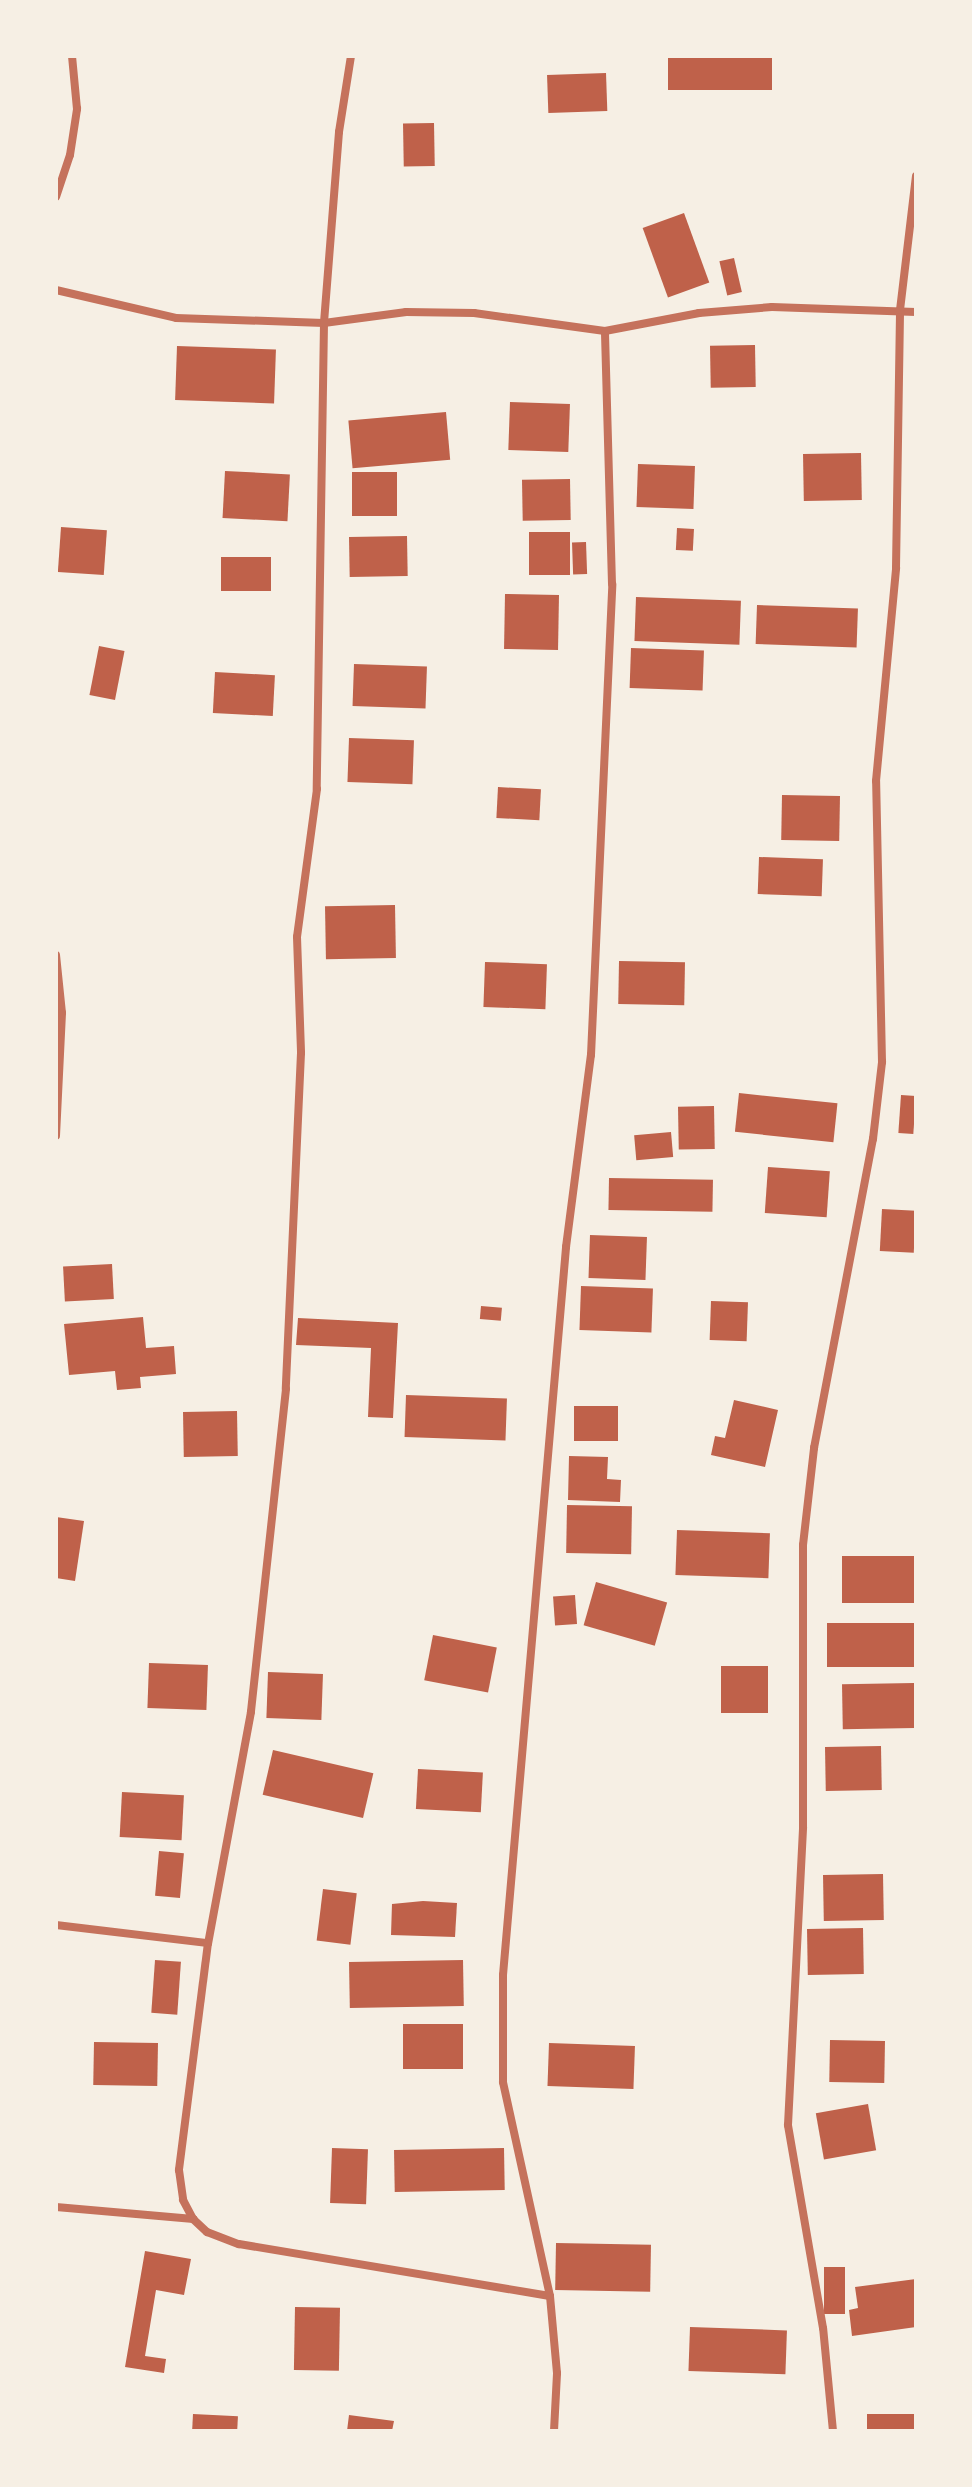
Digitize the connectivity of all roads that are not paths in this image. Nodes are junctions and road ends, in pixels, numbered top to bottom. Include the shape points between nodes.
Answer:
1 (72, 56) edge
2 (351, 56) edge
3 (916, 176) edge
4 (56, 197) edge
5 (56, 290) edge
6 (900, 310) junction
7 (916, 312) edge
8 (324, 323) junction
9 (605, 331) junction
10 (56, 955) edge
11 (56, 1136) edge
12 (56, 1925) edge
13 (208, 1943) junction
14 (56, 2207) edge
15 (193, 2219) junction
16 (550, 2296) junction
17 (554, 2431) edge
18 (833, 2431) edge

1 - 4 street via 77,109
2 - 8 street via 339,132
3 - 6 street
5 - 8 street via 176,318
6 - 7 street
6 - 9 street via 772,307 699,313
6 - 18 street via 896,568 875,795 882,1062 873,1139 814,1448 802,1574 803,1827 788,2125 823,2328
8 - 9 street via 406,312 474,313
8 - 13 street via 317,789 297,937 301,1053 286,1389 251,1712
9 - 16 street via 612,584 591,1055 566,1247 503,1975 503,2082
10 - 11 street via 62,1013
12 - 13 street
13 - 15 street via 180,2157 183,2200
14 - 15 street
15 - 16 street via 207,2232 239,2244
16 - 17 street via 557,2373

